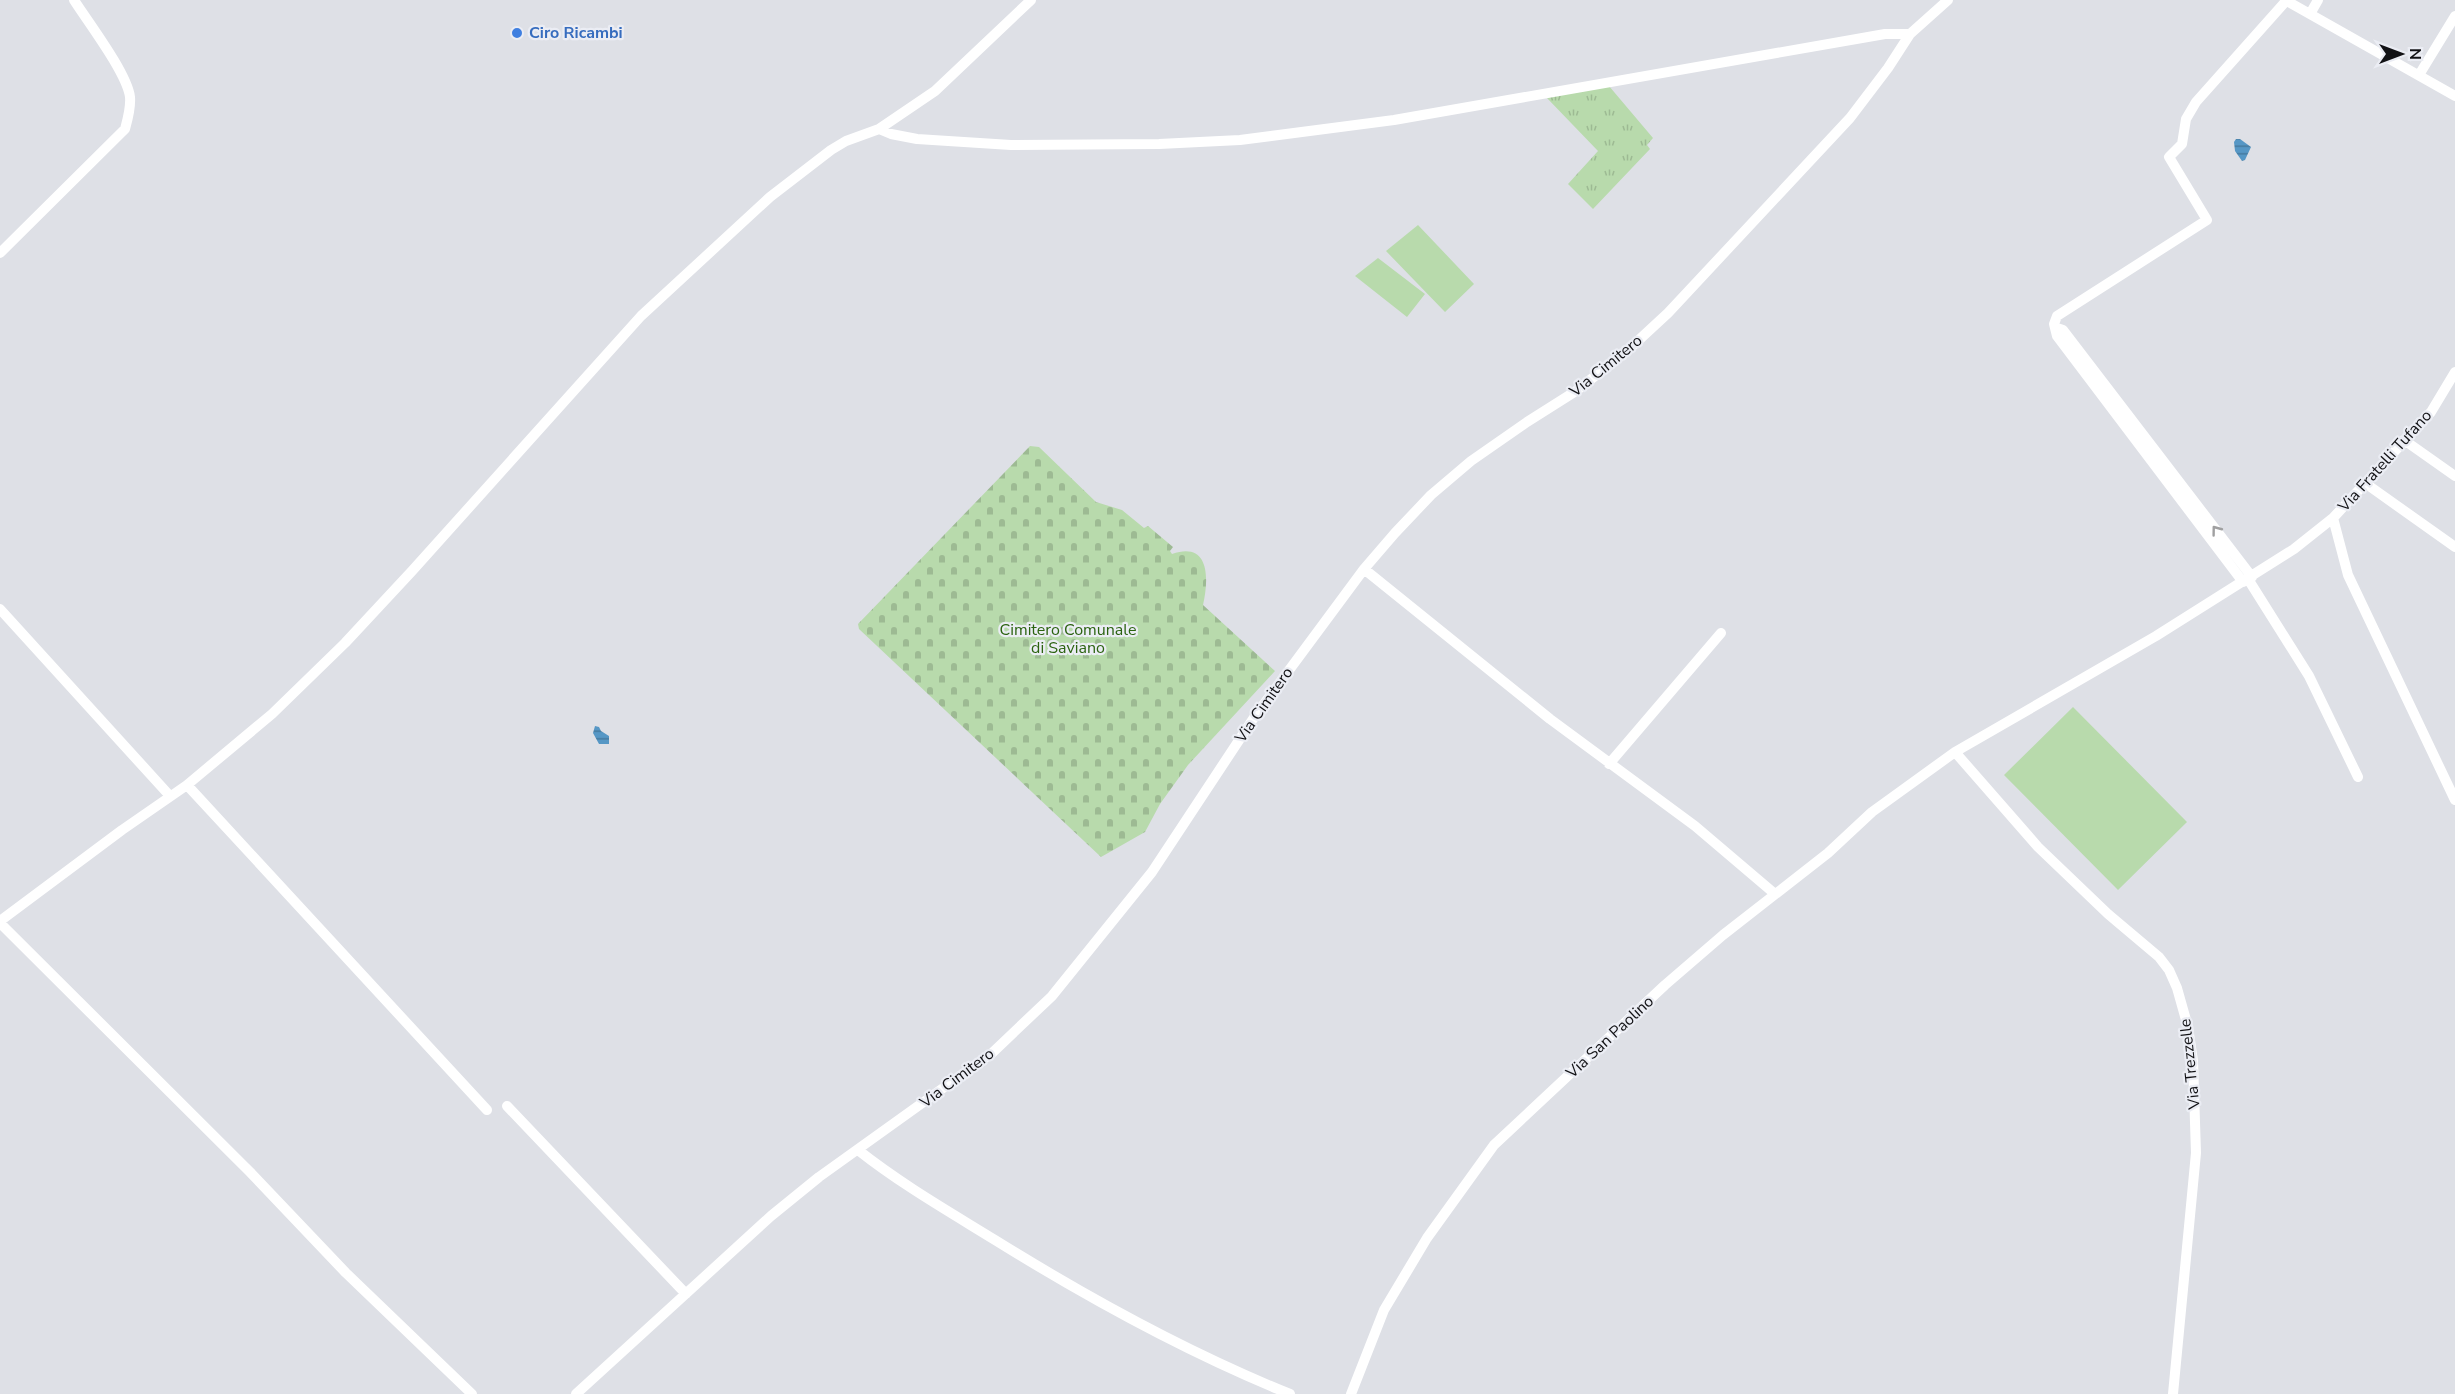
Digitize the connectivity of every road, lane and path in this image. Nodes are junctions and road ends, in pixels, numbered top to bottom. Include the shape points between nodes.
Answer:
1 (74, 0) edge
2 (1031, 0) edge
3 (2285, 0) edge
4 (2318, 0) edge
5 (1944, 1) edge
6 (2310, 14) junction
7 (2455, 16) edge
8 (1910, 34) junction
9 (2419, 75) junction
10 (2455, 96) edge
11 (879, 129) junction
12 (0, 253) edge
13 (2455, 372) edge
14 (2404, 440) junction
15 (2455, 476) edge
16 (2365, 483) junction
17 (2333, 518) junction
18 (2455, 547) edge
19 (1364, 569) junction
20 (2247, 579) junction
21 (0, 609) edge
22 (1721, 633) dead end
23 (1955, 753) junction
24 (1609, 764) junction
25 (2358, 777) dead end
26 (187, 785) junction
27 (170, 796) junction
28 (2455, 800) edge
29 (1775, 894) junction
30 (0, 922) edge
31 (507, 1106) dead end
32 (487, 1110) dead end
33 (858, 1150) junction
34 (686, 1294) junction
35 (472, 1394) edge
36 (576, 1394) edge
37 (1290, 1394) edge
38 (1351, 1394) edge
39 (2173, 1394) edge

1 - 12 street via 130,94 125,129
2 - 11 street via 935,92
3 - 6 street
3 - 20 street via 2196,102 2186,119 2182,144 2169,157 2207,220 2057,316 2054,324 2063,330
4 - 6 street
5 - 8 street, Via Cimitero
6 - 9 street
7 - 9 street
8 - 11 street via 1885,34 1394,120 1240,140 1011,145 916,139
8 - 19 street, Via Cimitero via 1850,118 1668,313 1576,391 1471,461 1409,518
9 - 10 street
11 - 26 street via 831,150 770,197 640,316 345,643 272,714
13 - 14 street, Via Fratelli Tufano via 2431,412
14 - 15 street
14 - 16 street, Via Fratelli Tufano
16 - 17 street, Via Fratelli Tufano
16 - 18 street
17 - 20 street, Via Fratelli Tufano
17 - 28 street via 2348,575
19 - 24 street
19 - 33 street, Via Cimitero via 1255,716 1152,872 1052,996 992,1053
20 - 23 street, Via San Paolino
20 - 25 street via 2309,676
21 - 27 street
22 - 24 street
23 - 29 street, Via San Paolino via 1872,812
23 - 39 street, Via Trezzelle via 2038,847 2159,957 2177,988 2190,1038 2196,1153
24 - 29 street via 1695,826
26 - 27 street
26 - 32 street
27 - 30 street
29 - 38 street, Via San Paolino via 1665,986 1494,1145 1426,1238 1384,1310
30 - 35 street via 346,1273
31 - 34 street
33 - 34 street, Via Cimitero via 771,1216
33 - 37 street via 964,1221 1121,1315 1210,1361
34 - 36 street, Via Cimitero

